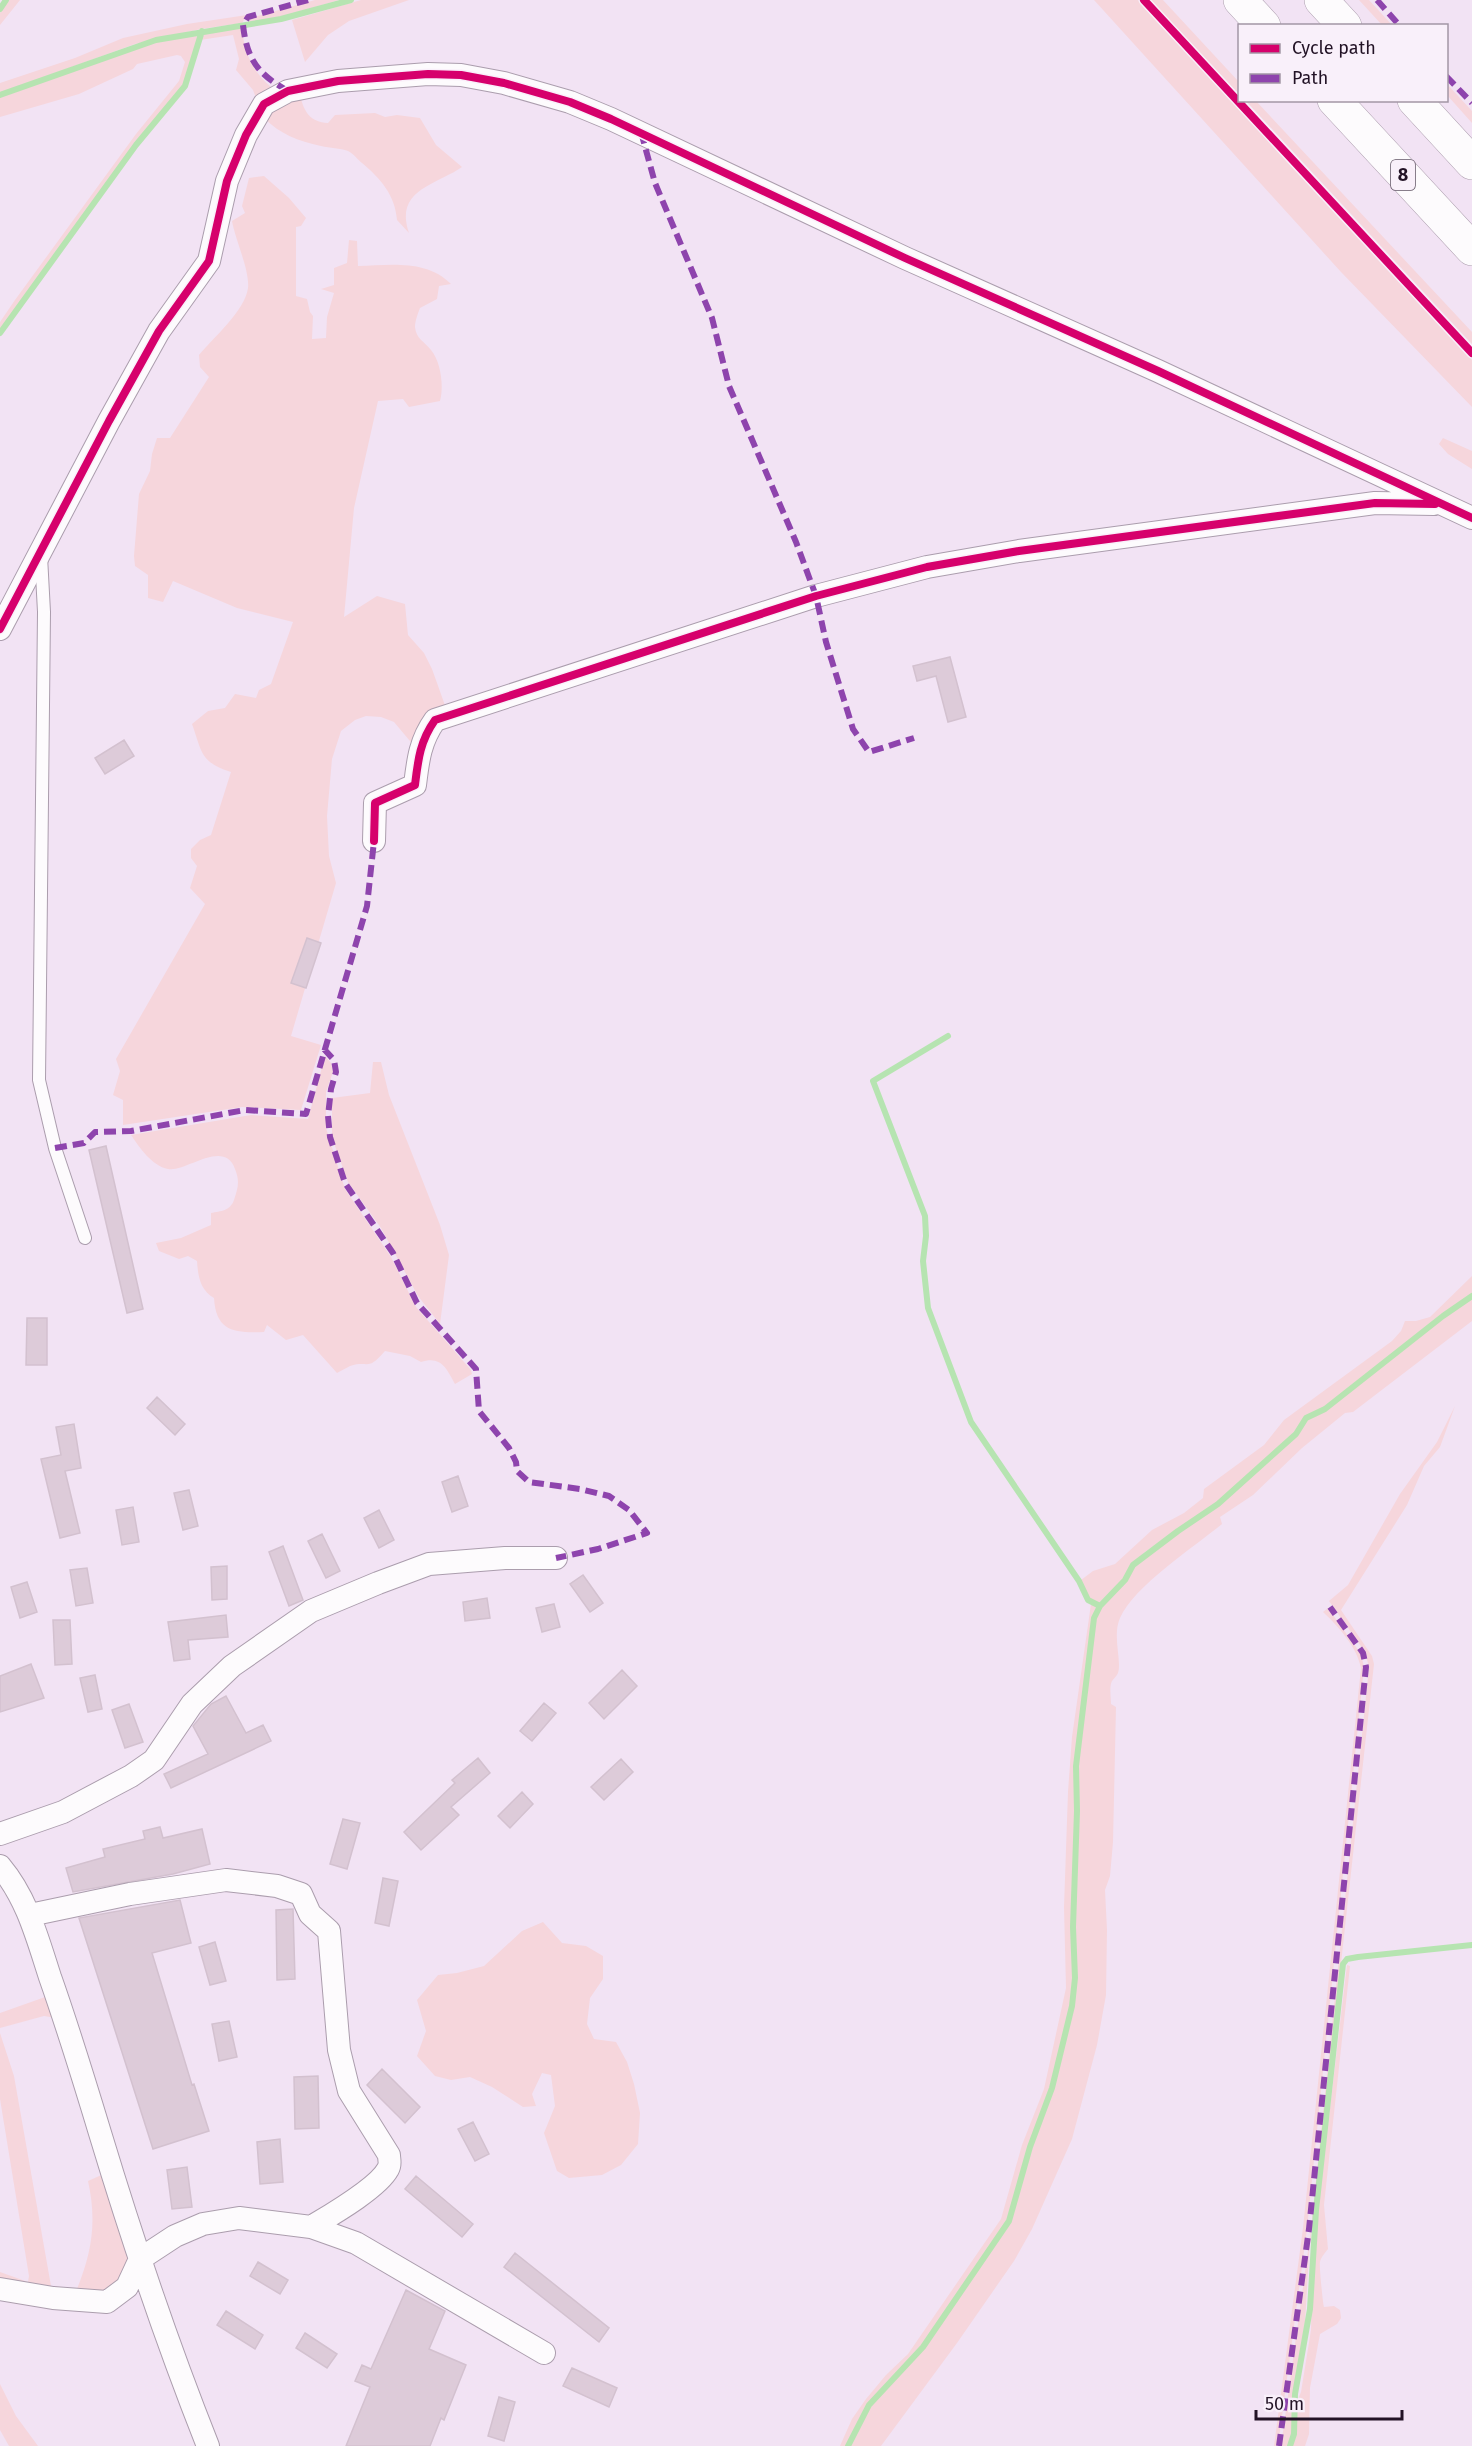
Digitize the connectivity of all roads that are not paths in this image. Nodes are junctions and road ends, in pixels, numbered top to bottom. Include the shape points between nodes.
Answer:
1 (1240, 0) edge
2 (1321, 0) edge
3 (1262, 24) edge
4 (1343, 24) edge
5 (1336, 102) edge
6 (1416, 102) edge
7 (1472, 163) edge
8 (1472, 249) edge
9 (1442, 504) junction
10 (1472, 518) edge
11 (41, 552) junction
12 (0, 628) edge
13 (374, 841) dead end
14 (85, 1238) dead end
15 (556, 1557) dead end
16 (0, 1834) edge
17 (0, 1866) edge
18 (30, 1915) junction
19 (311, 2227) junction
20 (140, 2259) junction
21 (0, 2289) edge
22 (544, 2353) dead end
23 (208, 2446) edge

1 - 3 highway
2 - 4 highway
5 - 8 highway, 8
6 - 7 highway
9 - 10 street
9 - 11 street via 905,258 611,118 504,83 428,74 338,81 288,91 264,104 227,181 209,261 159,332
9 - 13 street via 1375,503 1018,551 927,567 816,596 435,720 420,748 415,784 375,803
11 - 12 street
11 - 14 lane via 44,612 39,1080 55,1148
15 - 16 street via 429,1564 311,1611 216,1681 192,1704 154,1760 63,1812
17 - 18 street via 19,1891
18 - 19 street via 130,1894 226,1880 277,1886 301,1894 310,1914 329,1931 339,2050 349,2091 389,2155 390,2166 381,2179
18 - 20 street
19 - 20 street via 239,2218 203,2224
19 - 22 street via 356,2243
20 - 21 street via 128,2287 108,2302
20 - 23 street

